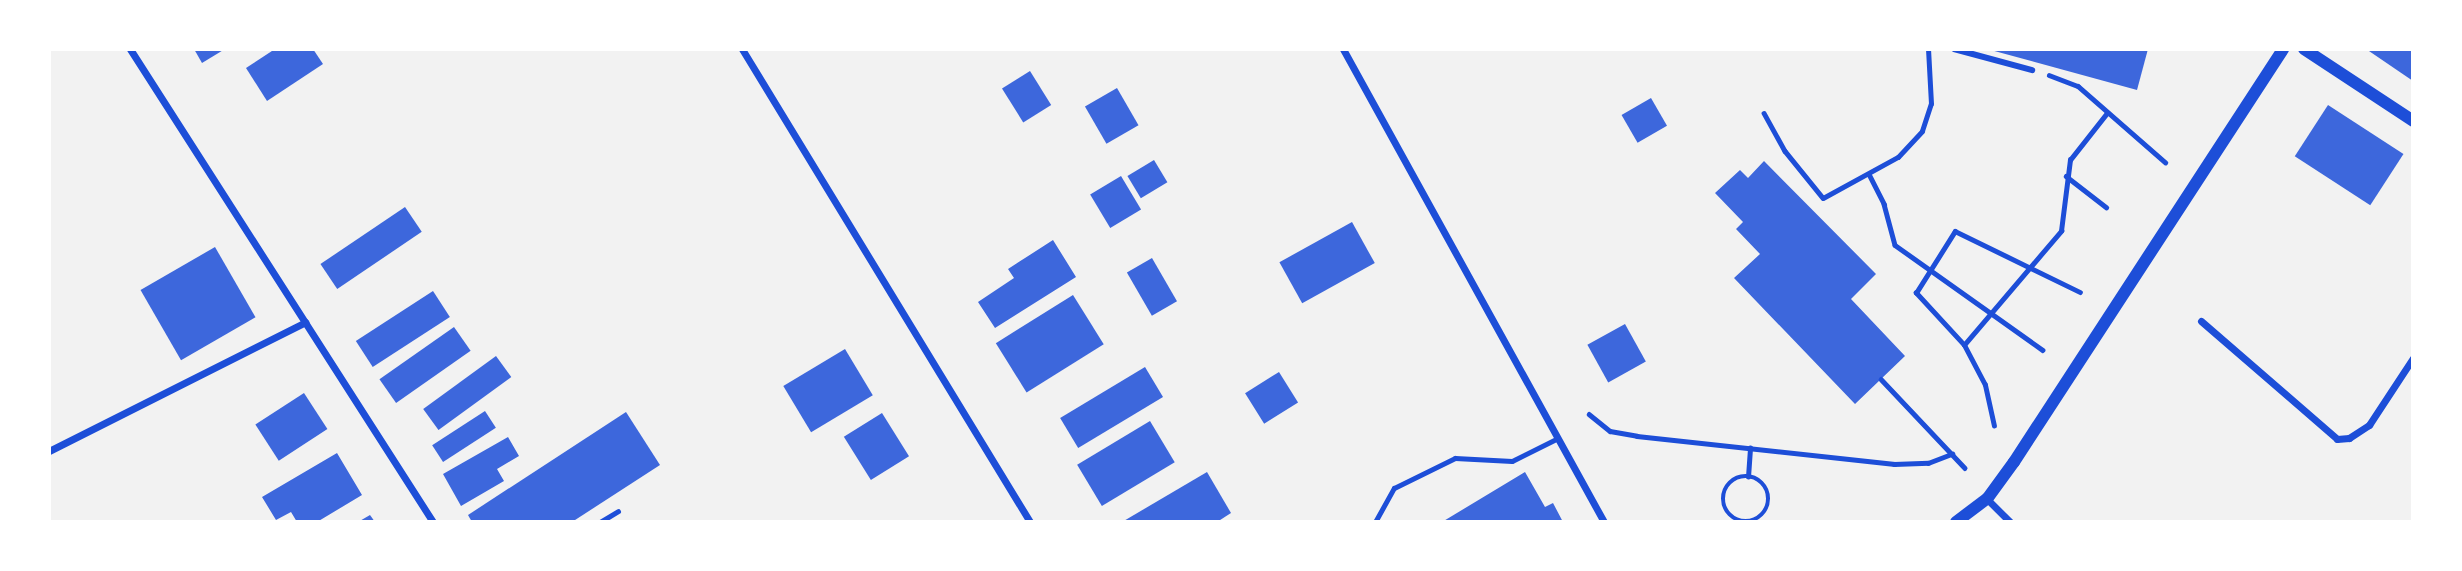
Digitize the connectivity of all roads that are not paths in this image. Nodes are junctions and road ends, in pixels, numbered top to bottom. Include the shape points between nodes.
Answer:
1 (130, 49) edge
2 (742, 49) edge
3 (1343, 49) edge
4 (1954, 49) edge
5 (2283, 49) edge
6 (2304, 49) edge
7 (2032, 70) road end
8 (2413, 121) edge
9 (2201, 321) dead end
10 (305, 322) junction
11 (2413, 358) edge
12 (1558, 438) junction
13 (49, 450) edge
14 (1987, 499) junction
15 (618, 511) dead end
16 (433, 522) edge
17 (600, 522) edge
18 (1030, 522) edge
19 (1375, 522) edge
20 (1604, 522) edge
21 (1956, 522) edge
22 (2010, 522) edge

1 - 10 street
2 - 18 street
3 - 12 street
4 - 7 street
5 - 14 street
6 - 8 street
9 - 11 street via 2326,432 2349,439 2370,425
10 - 13 street
10 - 16 street
12 - 19 lane via 1512,461 1455,458 1394,488
12 - 20 street
14 - 21 street
14 - 22 street
15 - 17 lane

